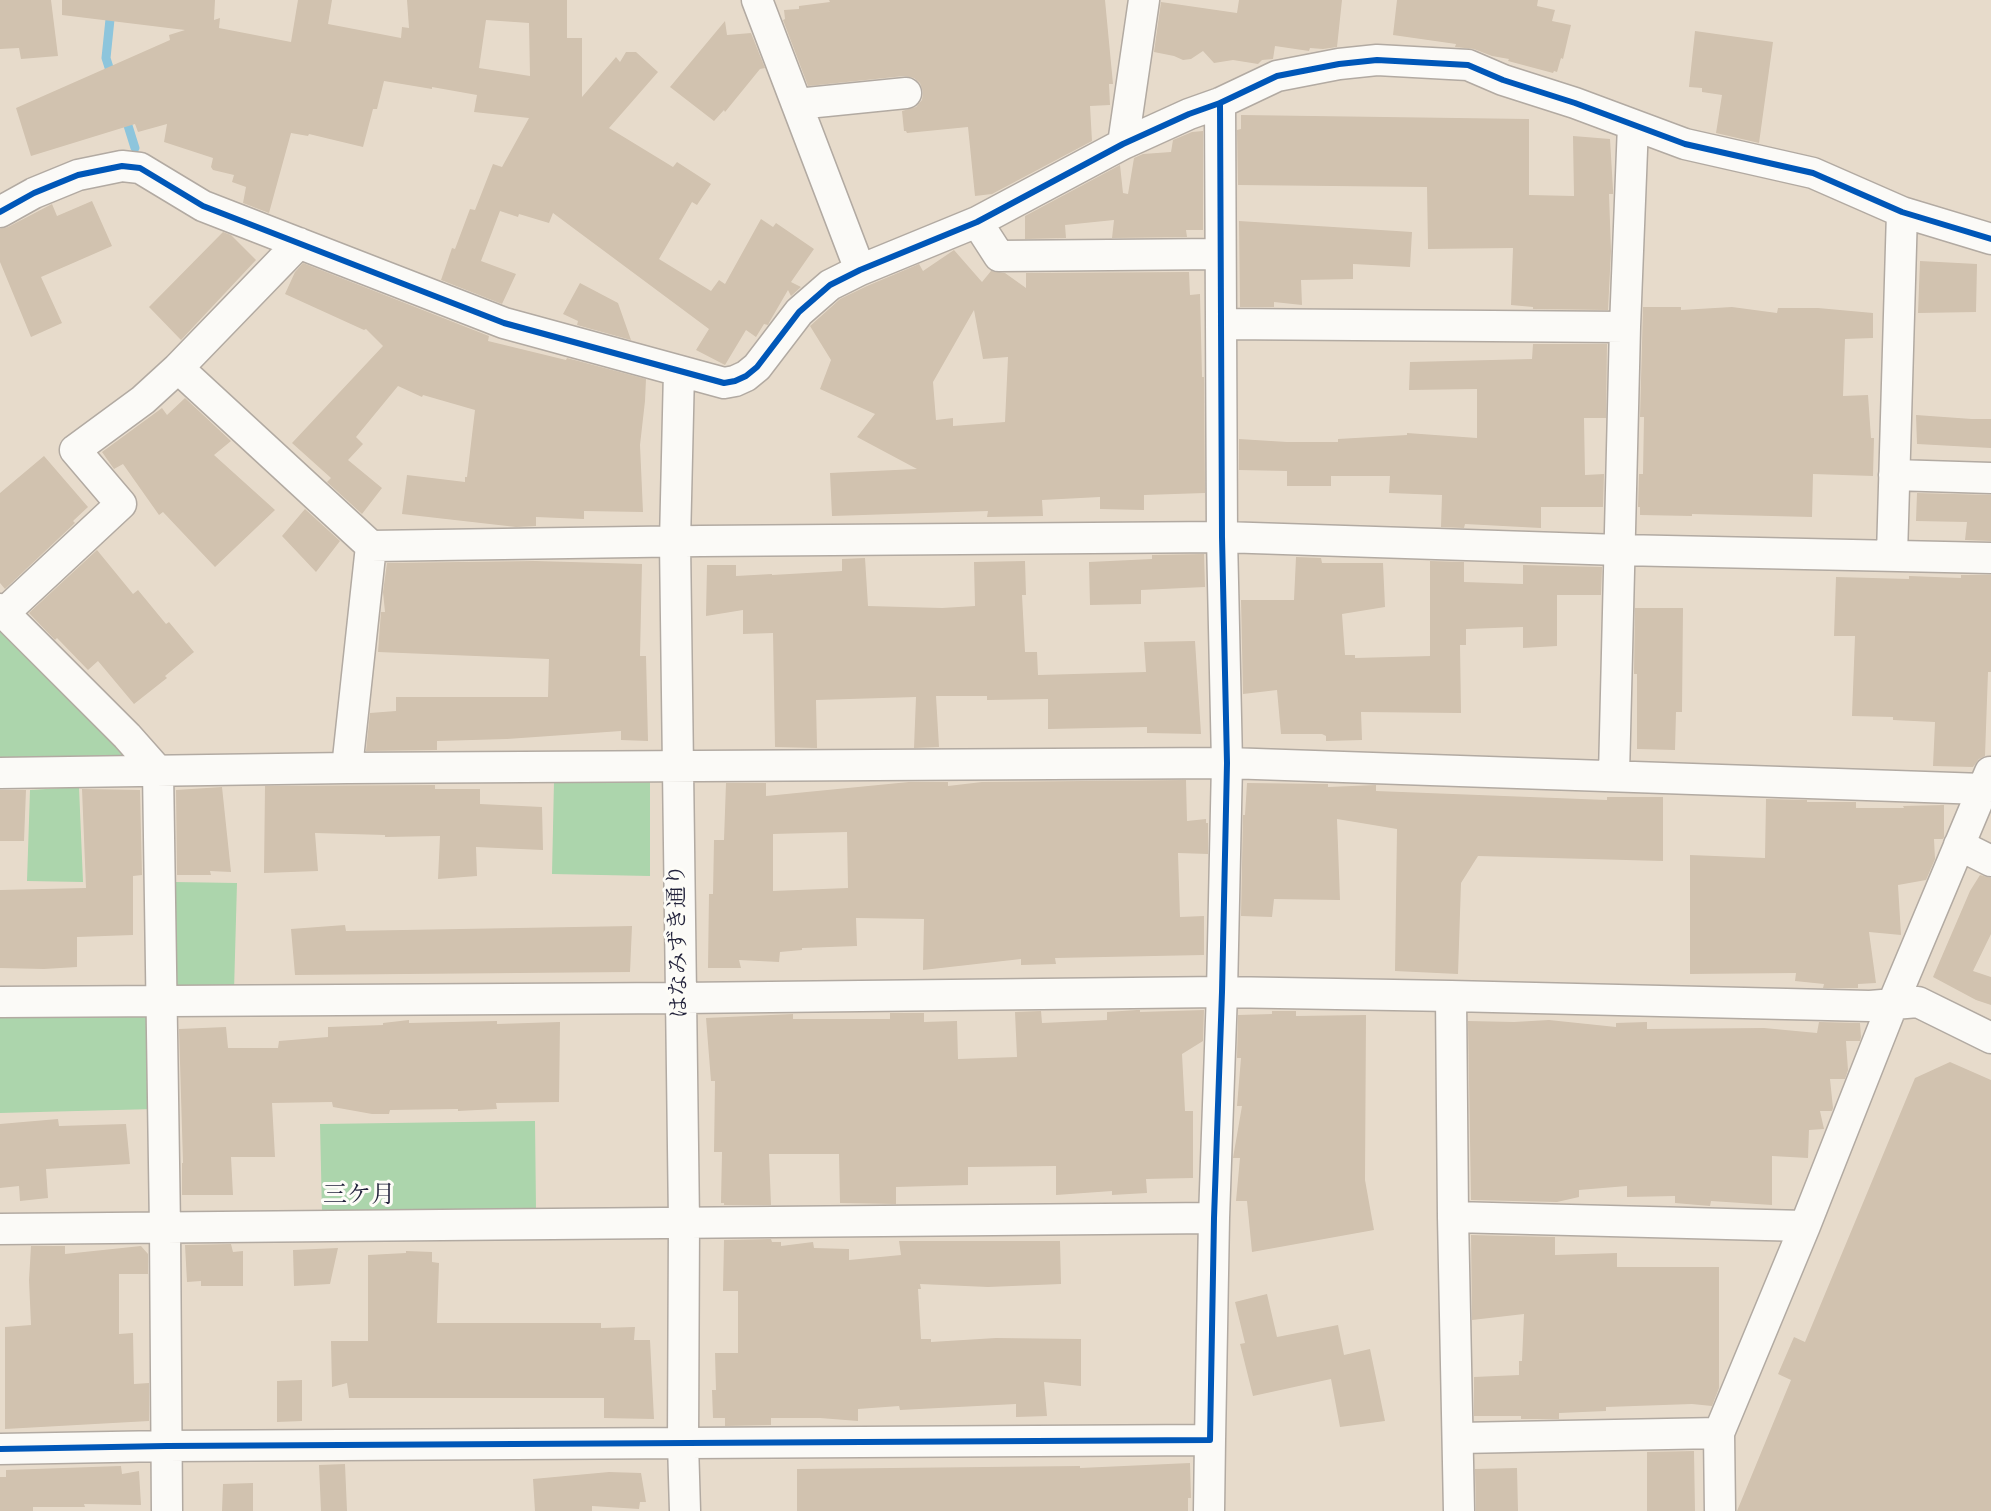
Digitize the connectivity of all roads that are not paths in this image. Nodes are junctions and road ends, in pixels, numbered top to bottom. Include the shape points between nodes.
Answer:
1 (757, 0) edge
2 (1144, 0) edge
3 (906, 93) dead end
4 (1220, 103) junction
5 (797, 104) junction
6 (1633, 125) junction
7 (1123, 144) junction
8 (0, 212) edge
9 (1902, 212) junction
10 (977, 222) junction
11 (1991, 239) edge
12 (299, 243) junction
13 (1220, 254) junction
14 (860, 270) junction
15 (1222, 324) junction
16 (1625, 327) junction
17 (178, 368) junction
18 (679, 371) junction
19 (1894, 475) junction
20 (1991, 477) edge
21 (1222, 537) junction
22 (675, 542) junction
23 (371, 546) junction
24 (1620, 550) junction
25 (1892, 555) junction
26 (1991, 558) edge
27 (2, 611) edge
28 (1227, 763) junction
29 (677, 767) junction
30 (347, 768) junction
31 (158, 771) junction
32 (0, 773) edge
33 (1614, 775) junction
34 (1987, 779) edge
35 (1959, 845) junction
36 (1991, 861) edge
37 (1222, 992) junction
38 (1450, 996) junction
39 (680, 998) junction
40 (162, 1000) junction
41 (0, 1002) edge
42 (1893, 1003) junction
43 (1991, 1038) edge
44 (1453, 1217) junction
45 (1214, 1218) junction
46 (684, 1222) junction
47 (1805, 1226) junction
48 (165, 1228) junction
49 (0, 1229) edge
50 (1719, 1433) junction
51 (1459, 1438) junction
52 (1210, 1440) junction
53 (683, 1443) junction
54 (167, 1446) junction
55 (0, 1449) edge
56 (167, 1511) edge
57 (685, 1511) edge
58 (1209, 1511) edge
59 (1459, 1511) edge
60 (1720, 1511) edge

1 - 5 street
2 - 7 street
3 - 5 street
4 - 6 street via 1277,76 1377,60 1468,65
4 - 7 street
4 - 13 street
5 - 14 street
6 - 9 street via 1685,144 1813,173
6 - 16 street
7 - 10 street
8 - 12 street via 78,175 122,166 140,168 203,206
9 - 11 street
9 - 19 street
10 - 13 street via 999,256
10 - 14 street
12 - 17 street
12 - 18 street via 504,323
13 - 15 street
14 - 18 street via 830,285 799,312 746,376 724,383
15 - 16 street
15 - 21 street
16 - 24 street
17 - 23 street
17 - 27 street via 143,400 75,450 121,504
18 - 22 street, はなみずき通り
19 - 20 street
19 - 25 street
21 - 22 street
21 - 24 street
21 - 28 street
22 - 23 street
22 - 29 street, はなみずき通り
23 - 30 street
24 - 25 street
24 - 33 street
25 - 26 street
27 - 31 street
28 - 29 street
28 - 33 street
28 - 37 street
29 - 30 street
29 - 39 street, はなみずき通り
30 - 31 street
31 - 32 street
31 - 40 street
33 - 34 street
34 - 35 street
35 - 36 street
35 - 42 street
37 - 38 street
37 - 39 street
37 - 45 street
38 - 42 street via 1870,1006
38 - 44 street
39 - 40 street
39 - 46 street, はなみずき通り
40 - 41 street
40 - 48 street
42 - 43 street via 1918,1002
42 - 47 street
44 - 47 street
44 - 51 street
45 - 46 street
45 - 52 street
46 - 48 street
46 - 53 street, はなみずき通り
47 - 50 street
48 - 49 street
48 - 54 street
50 - 51 street
50 - 60 street
51 - 59 street
52 - 53 street
52 - 58 street
53 - 54 street
53 - 57 street, はなみずき通り
54 - 55 street
54 - 56 street

